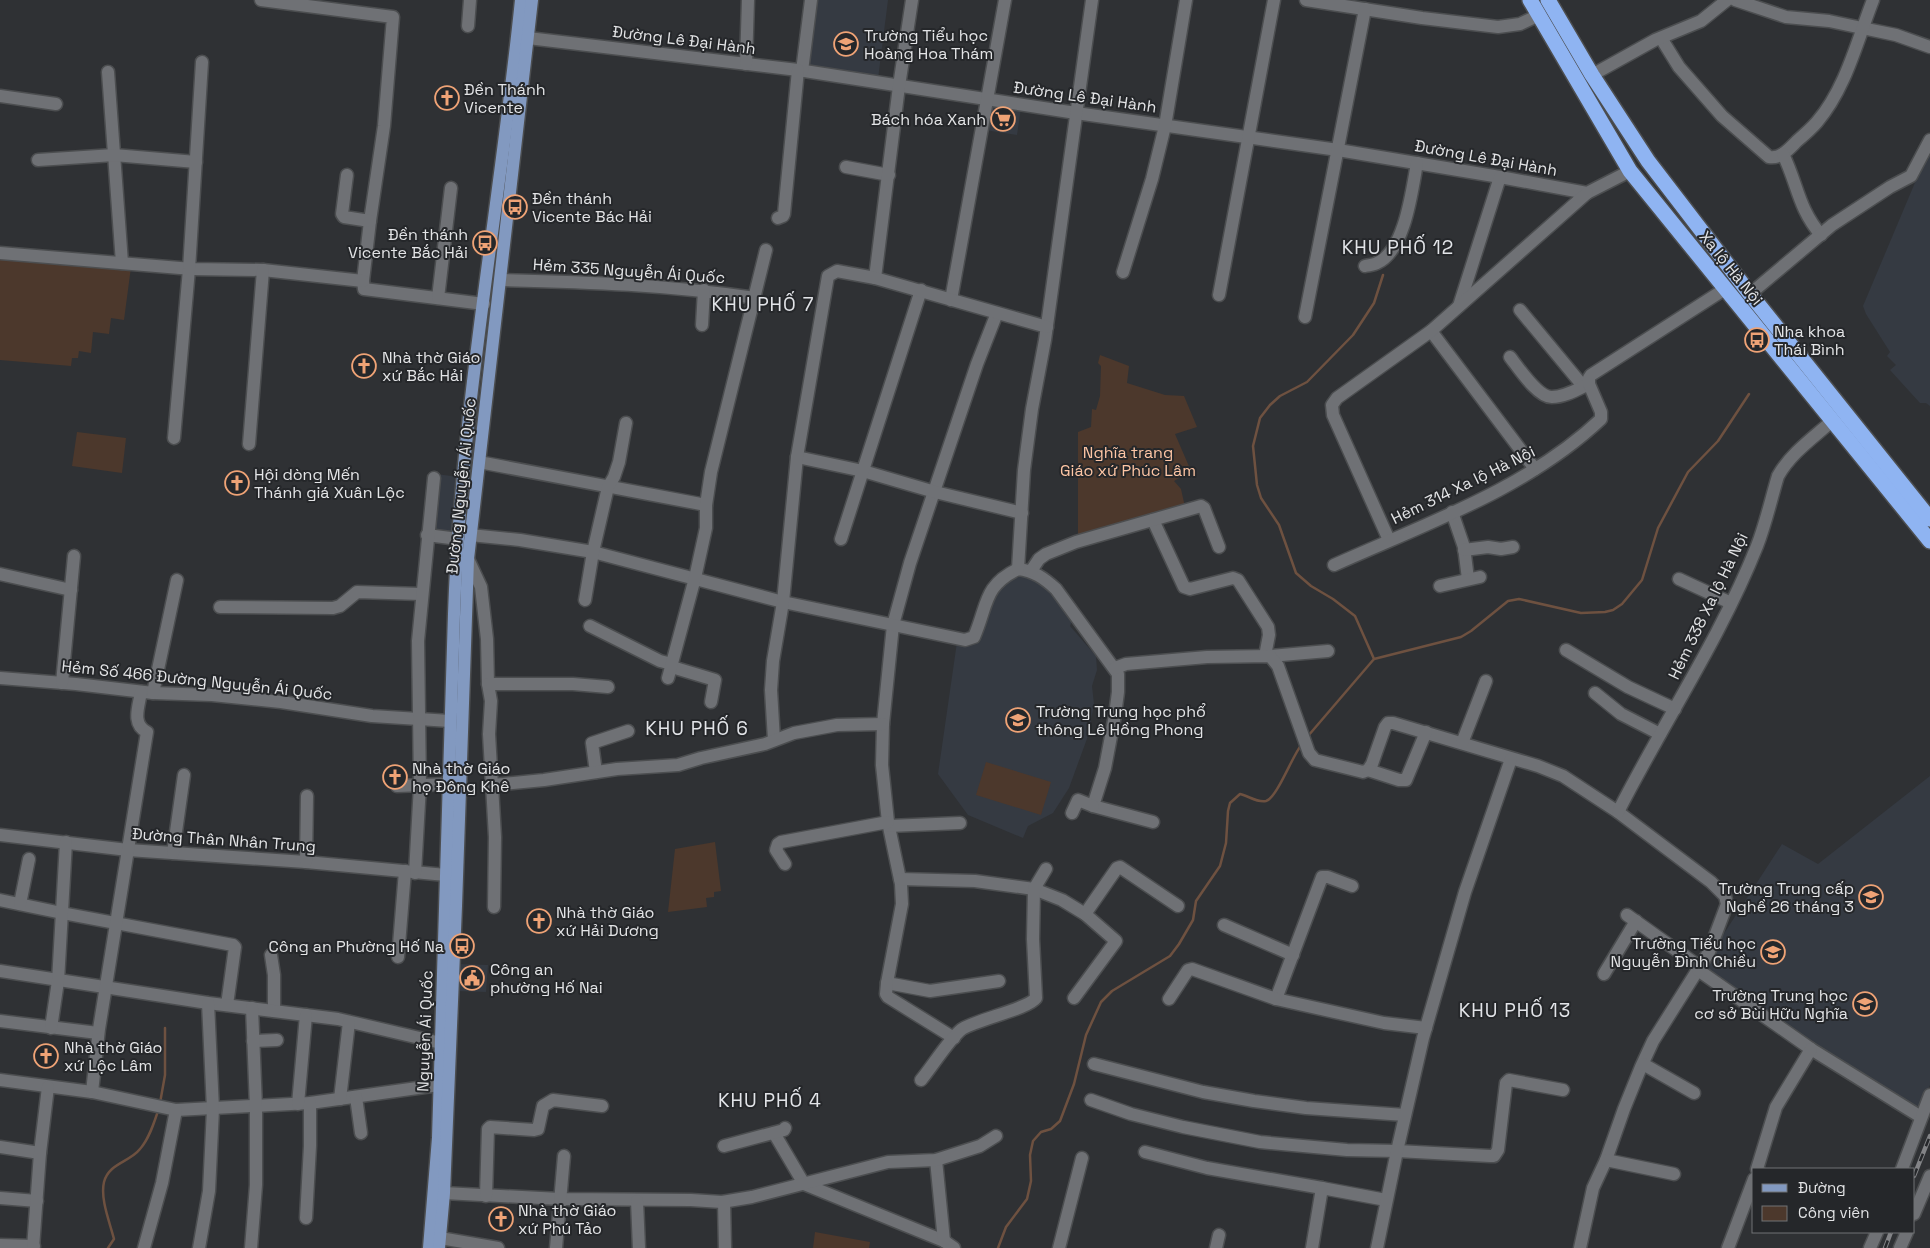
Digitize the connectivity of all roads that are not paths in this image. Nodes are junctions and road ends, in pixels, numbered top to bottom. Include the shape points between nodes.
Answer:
1 (261, 0) edge
2 (470, 0) edge
3 (521, 0) edge
4 (532, 0) edge
5 (748, 0) edge
6 (811, 0) edge
7 (912, 0) edge
8 (1006, 0) edge
9 (1092, 0) edge
10 (1186, 0) edge
11 (1274, 0) edge
12 (1306, 0) edge
13 (1530, 0) edge
14 (1548, 0) edge
15 (1727, 0) edge
16 (1735, 0) edge
17 (1873, 0) edge
18 (1365, 9) junction
19 (1539, 15) junction
20 (468, 26) dead end
21 (1862, 28) junction
22 (528, 38) junction
23 (1661, 38) junction
24 (1930, 46) edge
25 (202, 62) dead end
26 (746, 64) junction
27 (800, 70) junction
28 (108, 72) dead end
29 (1592, 75) junction
30 (899, 86) junction
31 (0, 96) edge
32 (988, 99) junction
33 (56, 104) dead end
34 (1076, 113) junction
35 (1165, 126) junction
36 (1248, 137) junction
37 (1930, 140) edge
38 (1338, 150) junction
39 (1783, 154) junction
40 (114, 155) junction
41 (38, 160) dead end
42 (196, 162) junction
43 (1418, 163) junction
44 (846, 167) dead end
45 (1630, 171) junction
46 (347, 174) dead end
47 (889, 175) junction
48 (1500, 177) junction
49 (451, 188) dead end
50 (1587, 193) junction
51 (778, 218) dead end
52 (370, 221) junction
53 (1821, 235) junction
54 (766, 250) dead end
55 (0, 253) edge
56 (122, 263) junction
57 (1365, 266) dead end
58 (189, 269) junction
59 (263, 270) junction
60 (1123, 272) dead end
61 (875, 278) junction
62 (501, 280) junction
63 (364, 281) junction
64 (704, 290) junction
65 (920, 290) junction
66 (1725, 290) junction
67 (1750, 294) junction
68 (1219, 295) dead end
69 (438, 298) junction
70 (755, 298) junction
71 (951, 300) junction
72 (484, 304) junction
73 (498, 306) junction
74 (1459, 306) junction
75 (1520, 310) dead end
76 (997, 313) junction
77 (1305, 317) dead end
78 (702, 324) dead end
79 (1047, 327) junction
80 (1431, 331) junction
81 (1510, 357) dead end
82 (1586, 385) junction
83 (1832, 421) junction
84 (626, 423) dead end
85 (174, 438) dead end
86 (249, 444) dead end
87 (797, 457) junction
88 (479, 462) junction
89 (1535, 470) junction
90 (863, 471) junction
91 (434, 478) dead end
92 (608, 487) junction
93 (935, 492) junction
94 (706, 505) junction
95 (1452, 512) junction
96 (1022, 513) junction
97 (1930, 519) edge
98 (1153, 520) junction
99 (428, 535) junction
100 (464, 537) junction
101 (841, 539) dead end
102 (1389, 540) junction
103 (1930, 541) edge
104 (1219, 547) dead end
105 (1512, 547) dead end
106 (1464, 550) junction
107 (593, 552) junction
108 (74, 556) dead end
109 (468, 559) junction
110 (1334, 565) dead end
111 (1018, 569) junction
112 (1031, 571) junction
113 (0, 574) edge
114 (695, 578) junction
115 (176, 580) dead end
116 (1680, 580) dead end
117 (1440, 586) dead end
118 (71, 590) junction
119 (421, 594) junction
120 (586, 600) dead end
121 (783, 602) junction
122 (1730, 603) junction
123 (220, 607) dead end
124 (893, 625) junction
125 (590, 626) dead end
126 (1566, 650) dead end
127 (1328, 651) dead end
128 (1268, 656) junction
129 (1115, 668) junction
130 (671, 670) junction
131 (0, 678) edge
132 (1486, 681) dead end
133 (62, 683) junction
134 (488, 684) junction
135 (608, 688) dead end
136 (147, 692) junction
137 (1595, 693) dead end
138 (711, 702) dead end
139 (1674, 709) junction
140 (420, 720) junction
141 (450, 721) junction
142 (883, 724) junction
143 (628, 731) dead end
144 (1426, 732) junction
145 (1660, 734) junction
146 (774, 740) junction
147 (1462, 743) junction
148 (1512, 759) junction
149 (1368, 770) junction
150 (596, 772) junction
151 (184, 775) dead end
152 (449, 784) junction
153 (420, 785) junction
154 (493, 785) junction
155 (397, 786) dead end
156 (307, 796) dead end
157 (1093, 806) junction
158 (1618, 812) junction
159 (1072, 813) dead end
160 (456, 819) junction
161 (1153, 822) dead end
162 (960, 823) dead end
163 (889, 824) junction
164 (0, 835) edge
165 (66, 842) junction
166 (128, 850) junction
167 (173, 853) junction
168 (29, 859) dead end
169 (306, 862) junction
170 (786, 864) dead end
171 (1046, 869) dead end
172 (410, 872) junction
173 (446, 875) junction
174 (900, 879) junction
175 (1352, 886) dead end
176 (1034, 889) junction
177 (0, 900) edge
178 (20, 904) junction
179 (1178, 906) dead end
180 (494, 907) dead end
181 (62, 914) junction
182 (1085, 914) junction
183 (116, 923) junction
184 (1224, 925) dead end
185 (271, 955) dead end
186 (1293, 955) junction
187 (398, 957) dead end
188 (1699, 968) junction
189 (0, 971) edge
190 (1604, 974) dead end
191 (58, 981) junction
192 (999, 981) dead end
193 (887, 983) junction
194 (106, 988) junction
195 (1074, 998) dead end
196 (1169, 998) dead end
197 (1276, 999) junction
198 (208, 1003) junction
199 (227, 1005) junction
200 (252, 1008) junction
201 (274, 1011) junction
202 (306, 1015) junction
203 (0, 1021) edge
204 (349, 1022) junction
205 (51, 1028) junction
206 (1426, 1028) junction
207 (98, 1033) junction
208 (954, 1038) junction
209 (278, 1040) dead end
210 (253, 1041) junction
211 (441, 1043) junction
212 (1810, 1049) junction
213 (1094, 1064) dead end
214 (1642, 1064) junction
215 (0, 1080) edge
216 (922, 1080) dead end
217 (439, 1085) junction
218 (48, 1087) junction
219 (1563, 1090) dead end
220 (92, 1092) junction
221 (1694, 1093) dead end
222 (1930, 1095) edge
223 (356, 1097) junction
224 (340, 1099) junction
225 (1091, 1100) dead end
226 (304, 1104) junction
227 (602, 1106) dead end
228 (256, 1107) junction
229 (165, 1108) junction
230 (213, 1110) junction
231 (1405, 1115) junction
232 (1921, 1118) junction
233 (361, 1133) dead end
234 (996, 1136) dead end
235 (0, 1146) edge
236 (724, 1146) dead end
237 (1397, 1151) junction
238 (1145, 1152) dead end
239 (40, 1153) junction
240 (564, 1156) dead end
241 (1082, 1158) dead end
242 (936, 1160) junction
243 (1606, 1160) junction
244 (1757, 1168) edge
245 (1902, 1168) edge
246 (1674, 1174) dead end
247 (1930, 1176) edge
248 (804, 1184) junction
249 (1752, 1184) edge
250 (1322, 1188) junction
251 (439, 1193) junction
252 (486, 1196) junction
253 (0, 1198) edge
254 (560, 1199) junction
255 (1386, 1200) junction
256 (637, 1201) junction
257 (37, 1202) junction
258 (724, 1202) junction
259 (1915, 1212) edge
260 (306, 1218) dead end
261 (1877, 1233) edge
262 (1907, 1233) edge
263 (1219, 1235) dead end
264 (440, 1243) edge
265 (0, 1244) edge
266 (949, 1245) edge
267 (479, 1246) edge
268 (33, 1247) edge
269 (144, 1248) edge
270 (199, 1248) edge
271 (251, 1248) edge
272 (429, 1248) edge
273 (498, 1248) edge
274 (556, 1248) edge
275 (639, 1248) edge
276 (725, 1248) edge
277 (1059, 1248) edge
278 (1216, 1248) edge
279 (1312, 1248) edge
280 (1377, 1248) edge
281 (1580, 1248) edge
282 (1728, 1248) edge
283 (1870, 1248) edge
284 (1900, 1248) edge

1 - 52 street via 393,17 384,126
2 - 20 street
3 - 72 main road, Đường Nguyễn Ái Quốc
4 - 22 main road, Đường Nguyễn Ái Quốc
5 - 26 street
6 - 27 street
7 - 30 street
8 - 32 street
9 - 34 street
10 - 35 street
11 - 36 street
12 - 18 street
13 - 19 highway, Xa lộ Hà Nội
14 - 29 highway, Xa lộ Hà Nội
15 - 23 street via 1701,21
16 - 21 street via 1786,17
17 - 21 street
18 - 19 street via 1498,27 1520,24
18 - 38 street
19 - 45 highway, Xa lộ Hà Nội
21 - 24 street
21 - 39 street via 1847,72 1831,103 1816,123
22 - 26 street, Đường Lê Đại Hành
22 - 62 main road, Đường Nguyễn Ái Quốc
23 - 29 street
23 - 39 street via 1679,67 1722,116 1769,157
25 - 42 street
26 - 27 street, Đường Lê Đại Hành
27 - 30 street, Đường Lê Đại Hành
27 - 51 street via 784,214
28 - 40 street
29 - 67 highway, Xa lộ Hà Nội via 1648,162
30 - 32 street, Đường Lê Đại Hành
30 - 47 street
31 - 33 street
32 - 34 street, Đường Lê Đại Hành
32 - 71 street
34 - 35 street, Đường Lê Đại Hành
34 - 79 street
35 - 36 street, Đường Lê Đại Hành
35 - 60 street
36 - 38 street, Đường Lê Đại Hành
36 - 68 street
37 - 53 street via 1911,176 1890,186
38 - 43 street, Đường Lê Đại Hành
38 - 77 street
39 - 53 street via 1792,172 1799,200
40 - 41 street
40 - 42 street
40 - 56 street
42 - 58 street
43 - 48 street, Đường Lê Đại Hành
43 - 57 street via 1398,241 1378,263
44 - 47 street
45 - 50 street
45 - 66 highway, Xa lộ Hà Nội
46 - 52 street via 342,214
47 - 61 street
48 - 50 street, Đường Lê Đại Hành
48 - 74 street
49 - 69 street
50 - 74 street
52 - 63 street
53 - 67 street
54 - 70 street
55 - 56 street
56 - 58 street
58 - 59 street
58 - 85 street
59 - 63 street
59 - 86 street
61 - 65 street
61 - 87 street via 837,271 828,276
62 - 64 street, Hẻm 335 Nguyễn Ái Quốc
62 - 73 main road, Đường Nguyễn Ái Quốc
63 - 69 street via 364,289
64 - 70 street, Hẻm 335 Nguyễn Ái Quốc
64 - 78 street
65 - 71 street
65 - 90 street
66 - 82 street via 1591,375
66 - 83 highway, Xa lộ Hà Nội
67 - 97 highway, Xa lộ Hà Nội
69 - 72 street
70 - 94 street via 711,472
71 - 76 street
72 - 73 main road
72 - 100 main road, Đường Nguyễn Ái Quốc via 472,394
73 - 88 main road, Đường Nguyễn Ái Quốc
74 - 80 street
75 - 82 street
76 - 79 street
76 - 93 street
79 - 96 street via 1032,409
80 - 89 street
80 - 102 street via 1337,398 1332,405
81 - 82 street via 1539,393 1546,397 1562,396
82 - 89 street, Hẻm 314 Xa lộ Hà Nội via 1601,412 1601,419 1585,435
83 - 103 highway, Xa lộ Hà Nội
83 - 122 street, Hẻm 338 Xa lộ Hà Nội via 1783,466 1758,545
84 - 92 street via 619,462
87 - 90 street
87 - 121 street
88 - 92 street
88 - 100 main road, Đường Nguyễn Ái Quốc
89 - 95 street, Hẻm 314 Xa lộ Hà Nội
90 - 93 street
90 - 101 street
91 - 99 street
92 - 94 street
92 - 107 street
93 - 96 street
93 - 124 street
94 - 114 street via 706,528
95 - 102 street, Hẻm 314 Xa lộ Hà Nội
95 - 106 street
96 - 111 street
98 - 104 street via 1201,506
98 - 112 street via 1046,554
98 - 128 street via 1184,587 1190,589 1233,578 1238,580 1268,627
99 - 100 street
99 - 119 street
100 - 107 street via 520,540
100 - 109 main road, Đường Nguyễn Ái Quốc
100 - 141 main road, Đường Nguyễn Ái Quốc
102 - 110 street, Hẻm 314 Xa lộ Hà Nội
105 - 106 street
106 - 117 street via 1474,578
107 - 114 street
107 - 120 street
108 - 118 street
109 - 134 street via 481,587
109 - 160 main road, Đường Nguyễn Ái Quốc
111 - 112 street
111 - 124 street via 996,582 989,592 971,639 950,638
112 - 129 street via 1056,589
113 - 118 street
114 - 121 street
114 - 130 street
115 - 136 street
116 - 122 street
118 - 133 street
119 - 123 street via 357,592 333,608
119 - 140 street via 418,641
121 - 124 street
121 - 146 street via 771,690
122 - 139 street, Hẻm 338 Xa lộ Hà Nội
124 - 142 street
125 - 130 street via 660,661
126 - 139 street via 1628,687
127 - 128 street
128 - 129 street via 1154,661
128 - 149 street via 1278,666 1315,760 1363,772
129 - 157 street via 1119,681 1115,715 1105,768
130 - 138 street via 715,680
131 - 133 street, Hẻm Số 466 Đường Nguyễn Ái Quốc
132 - 147 street
133 - 136 street, Hẻm Số 466 Đường Nguyễn Ái Quốc
134 - 135 street via 572,684
134 - 154 street
136 - 140 street, Hẻm Số 466 Đường Nguyễn Ái Quốc via 271,701
136 - 166 street via 137,722 147,732
137 - 145 street via 1621,714
139 - 145 street, Hẻm 338 Xa lộ Hà Nội
140 - 141 street, Hẻm Số 466 Đường Nguyễn Ái Quốc
140 - 153 street
141 - 152 main road, Đường Nguyễn Ái Quốc
142 - 146 street via 837,724
142 - 163 street via 882,765
143 - 150 street via 592,743
144 - 147 street
144 - 149 street via 1388,723
144 - 149 street via 1406,780
145 - 158 street, Hẻm 338 Xa lộ Hà Nội
146 - 150 street via 678,765
147 - 148 street
148 - 158 street via 1563,776
148 - 206 street via 1465,892
150 - 154 street
151 - 167 street
152 - 153 street
152 - 160 main road, Đường Nguyễn Ái Quốc
153 - 155 street
153 - 172 street
154 - 180 street
156 - 169 street
157 - 159 street via 1078,800
157 - 161 street
158 - 188 street via 1725,896 1727,904 1709,952
160 - 173 main road, Nguyễn Ái Quốc
160 - 251 main road, Nguyễn Ái Quốc
162 - 163 street
163 - 170 street via 779,843 776,850
163 - 174 street
164 - 165 street, Đường Thân Nhân Trung
165 - 166 street, Đường Thân Nhân Trung
165 - 181 street
166 - 167 street, Đường Thân Nhân Trung
166 - 183 street
167 - 169 street, Đường Thân Nhân Trung
168 - 178 street
169 - 172 street, Đường Thân Nhân Trung
171 - 176 street
172 - 173 street, Đường Thân Nhân Trung
172 - 187 street
173 - 211 main road, Nguyễn Ái Quốc
174 - 176 street via 975,881
174 - 193 street via 902,904
175 - 186 street via 1322,877
176 - 182 street
176 - 208 street via 1036,998 964,1028
177 - 178 street
178 - 181 street
179 - 182 street via 1120,867
181 - 183 street
181 - 191 street
182 - 195 street via 1116,941
183 - 194 street
183 - 199 street via 234,946
184 - 186 street
185 - 201 street
186 - 197 street
188 - 190 street via 1632,918
188 - 212 street
188 - 214 street
189 - 191 street
191 - 194 street
191 - 205 street
192 - 193 street via 930,991
193 - 208 street via 888,997
194 - 198 street
194 - 207 street
196 - 197 street via 1188,970 1192,969
197 - 206 street via 1384,1023
198 - 199 street
198 - 230 street
199 - 200 street
200 - 201 street
200 - 210 street
201 - 202 street
202 - 204 street
202 - 226 street
203 - 205 street
204 - 211 street
204 - 224 street
205 - 207 street
206 - 231 street
207 - 220 street
208 - 216 street
209 - 210 street
210 - 228 street
211 - 217 main road, Nguyễn Ái Quốc
212 - 232 street
212 - 244 street via 1776,1106
213 - 231 street via 1203,1092 1254,1101
214 - 221 street
214 - 243 street
215 - 218 street
217 - 223 street
217 - 251 main road, Nguyễn Ái Quốc
218 - 220 street
218 - 239 street
219 - 237 street via 1509,1080 1498,1150 1494,1156
220 - 229 street
222 - 232 street
223 - 224 street
223 - 233 street
224 - 226 street
225 - 237 street via 1131,1114 1260,1142
226 - 228 street
226 - 260 street via 310,1146
227 - 252 street via 553,1100 543,1106 538,1129 488,1129
228 - 230 street
228 - 271 street via 256,1185
229 - 230 street
229 - 269 street via 162,1183
230 - 270 street via 209,1191
231 - 237 street
232 - 245 street
234 - 242 street via 980,1146
235 - 239 street
236 - 248 street via 780,1130
237 - 255 street
238 - 250 street via 1207,1168
239 - 257 street
240 - 254 street
241 - 277 street
242 - 248 street via 888,1162
242 - 266 street
243 - 246 street
243 - 281 street via 1593,1188
247 - 259 street
248 - 258 street
248 - 266 street
249 - 282 street
250 - 255 street
250 - 279 street
251 - 252 street
251 - 264 main road via 443,1206
251 - 272 main road, Nguyễn Ái Quốc
252 - 254 street
253 - 257 street
254 - 256 street
254 - 274 street
255 - 280 street
256 - 258 street
256 - 275 street
257 - 268 street
258 - 276 street
261 - 283 street
262 - 284 street
263 - 278 street
264 - 267 street
265 - 268 street
267 - 273 street

